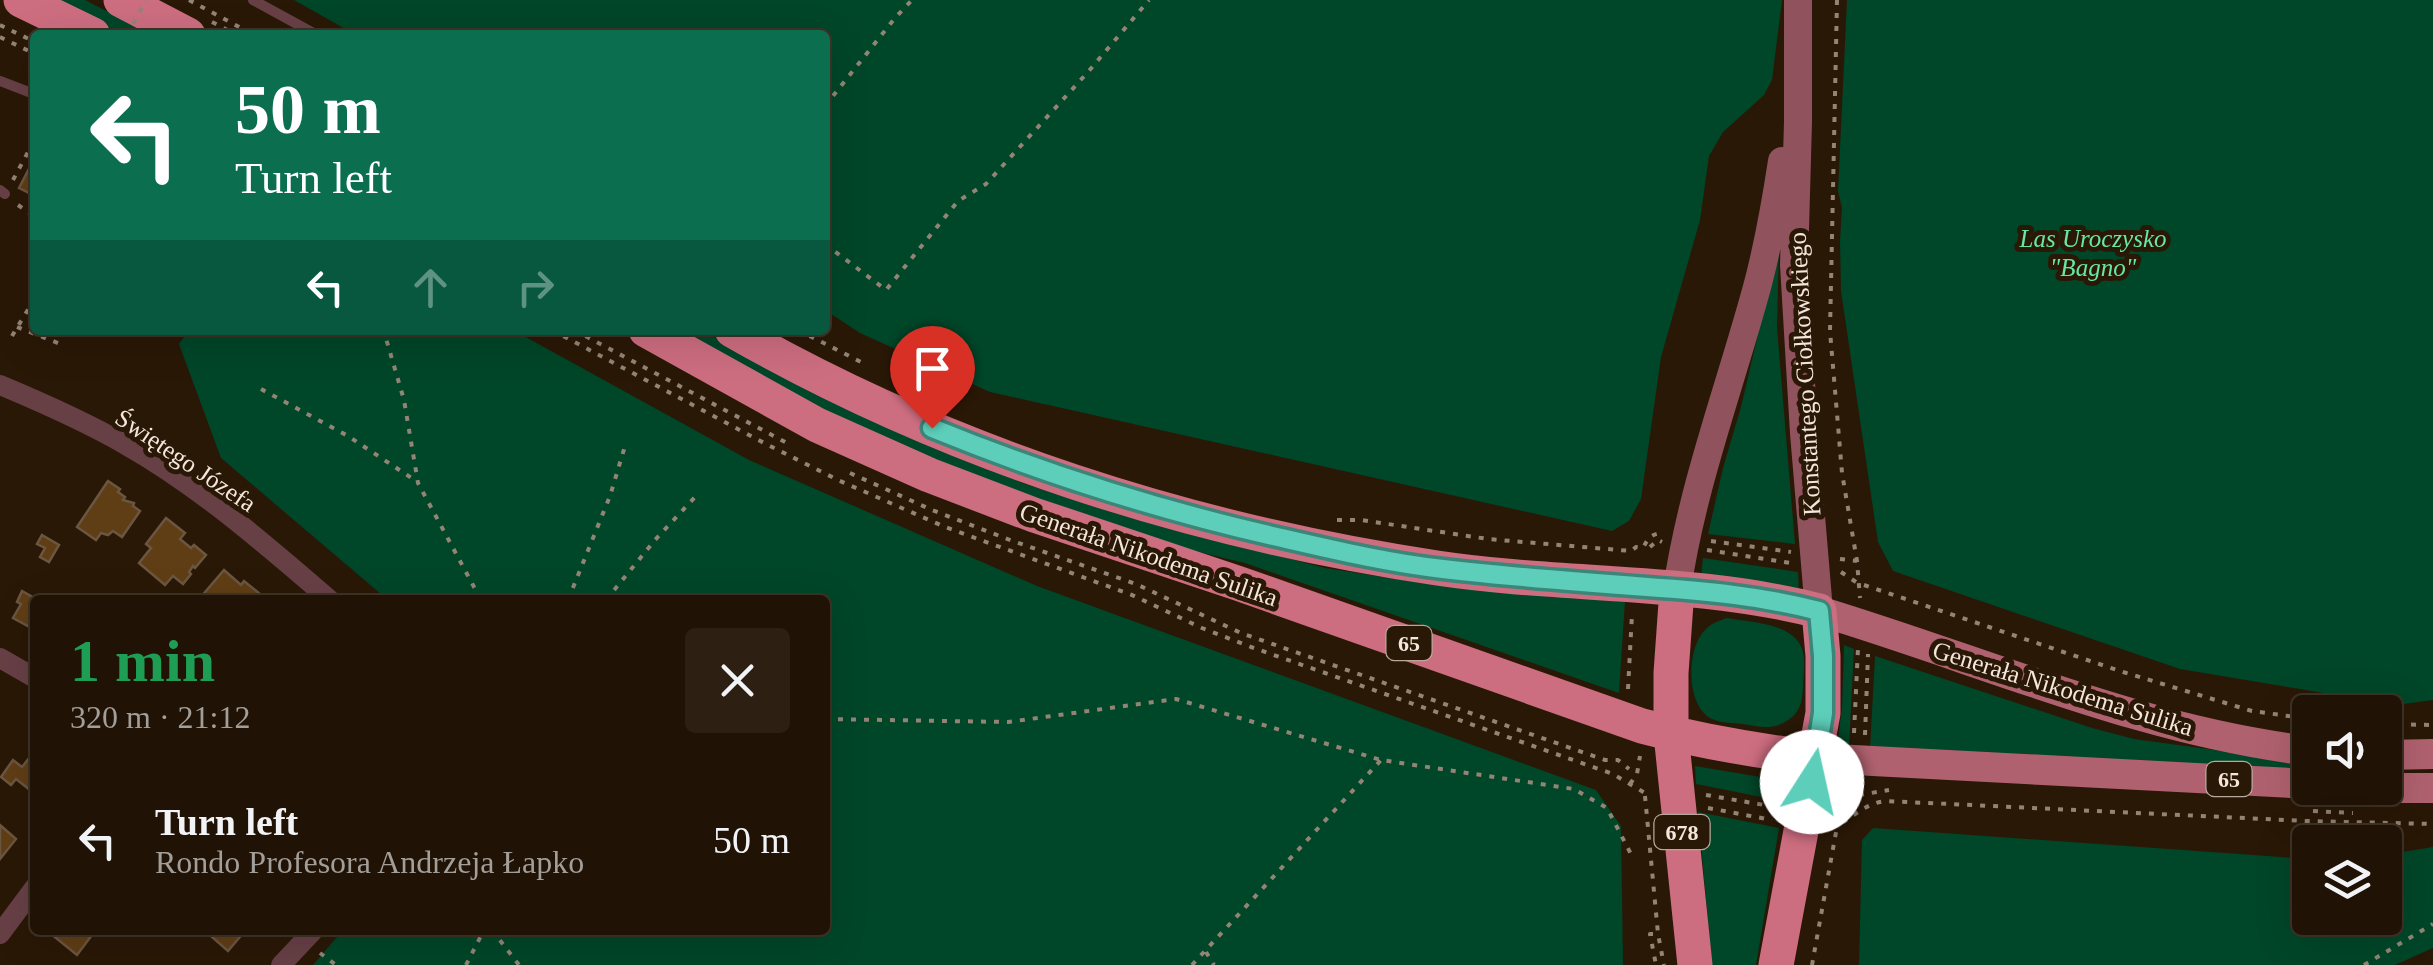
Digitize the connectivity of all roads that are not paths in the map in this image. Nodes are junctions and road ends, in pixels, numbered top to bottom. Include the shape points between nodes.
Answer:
1 (21, 0) edge
2 (122, 0) edge
3 (253, 0) edge
4 (1798, 8) edge
5 (83, 30) edge
6 (179, 30) edge
7 (308, 30) edge
8 (0, 81) edge
9 (30, 92) edge
10 (651, 335) edge
11 (741, 335) edge
12 (0, 385) edge
13 (1677, 589) junction
14 (324, 595) edge
15 (1819, 611) junction
16 (0, 658) edge
17 (30, 675) edge
18 (1671, 734) junction
19 (2292, 748) edge
20 (2433, 754) edge
21 (2402, 755) edge
22 (1816, 758) junction
23 (2292, 783) edge
24 (2402, 788) edge
25 (2433, 788) edge
26 (30, 894) edge
27 (0, 934) edge
28 (309, 935) edge
29 (281, 965) edge
30 (1694, 965) edge
31 (1776, 965) edge

1 - 5 highway
2 - 6 highway
3 - 7 lane
4 - 13 street, Konstantego Ciołkowskiego via 1772,218 1705,457
4 - 15 street, Konstantego Ciołkowskiego via 1794,264
8 - 9 lane
10 - 18 highway, Generała Nikodema Sulika / 65 via 817,425 982,496
11 - 13 highway, Generała Nikodema Sulika / 65 via 838,387 965,442 1215,523 1440,568
12 - 14 street, Świętego Józefa via 128,446 239,523
13 - 15 highway, 65
13 - 18 highway, 678
15 - 19 main road, Generała Nikodema Sulika / 65 via 2110,707
15 - 22 highway via 1823,713
16 - 17 street
18 - 22 highway, 65
18 - 30 highway, 678
20 - 21 main road
22 - 23 main road, Generała Nikodema Sulika / 65
22 - 31 highway
24 - 25 main road
26 - 27 street
28 - 29 street

